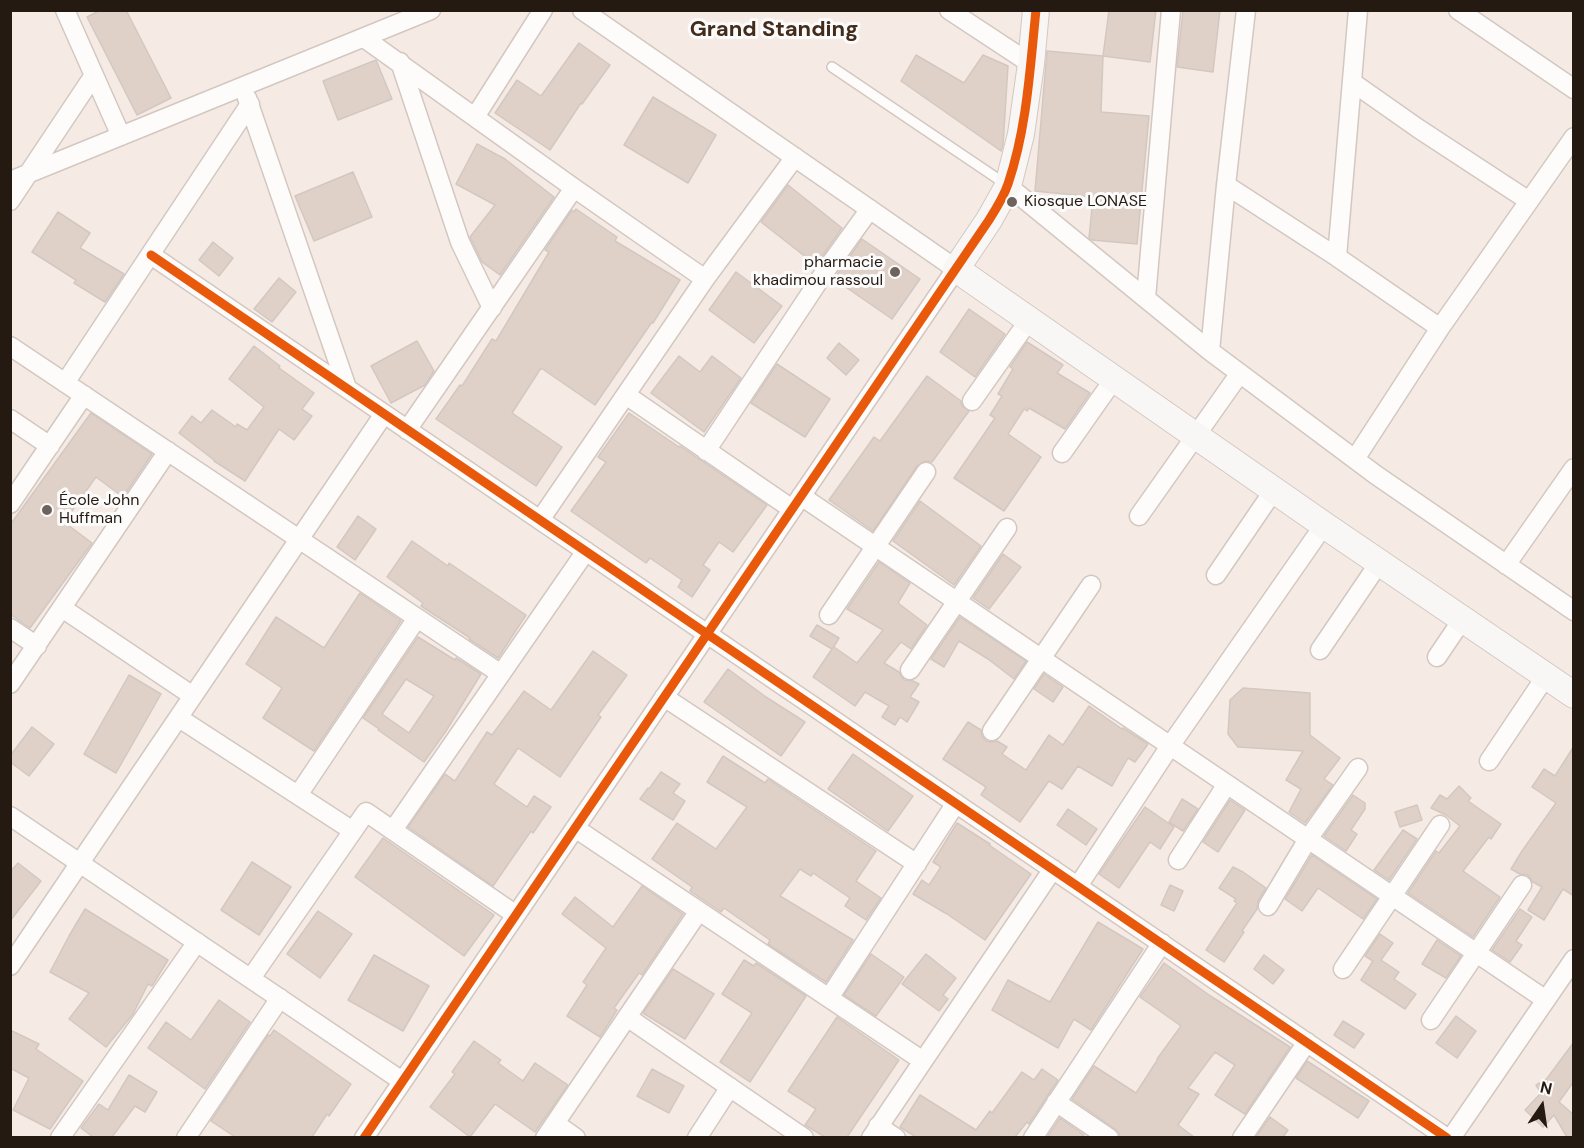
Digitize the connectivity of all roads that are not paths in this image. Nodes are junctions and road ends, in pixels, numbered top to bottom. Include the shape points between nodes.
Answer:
1 (65, 10) edge
2 (431, 10) edge
3 (543, 10) edge
4 (582, 10) edge
5 (949, 10) edge
6 (1036, 10) edge
7 (1171, 10) edge
8 (1246, 10) edge
9 (1358, 10) edge
10 (1458, 10) edge
11 (364, 38) junction
12 (400, 62) junction
13 (1031, 64) junction
14 (832, 67) dead end
15 (93, 75) junction
16 (1352, 82) junction
17 (244, 87) junction
18 (1574, 89) edge
19 (250, 105) junction
20 (475, 117) junction
21 (121, 136) junction
22 (1574, 137) edge
23 (795, 157) junction
24 (29, 173) junction
25 (10, 181) edge
26 (1226, 185) junction
27 (1008, 186) junction
28 (574, 188) junction
29 (10, 201) edge
30 (1529, 201) junction
31 (870, 209) junction
32 (151, 255) junction
33 (1337, 257) junction
34 (956, 269) junction
35 (705, 279) junction
36 (1146, 298) junction
37 (492, 308) junction
38 (1029, 320) junction
39 (1440, 328) junction
40 (10, 346) edge
41 (1210, 351) junction
42 (1240, 373) junction
43 (1114, 379) junction
44 (65, 383) junction
45 (347, 388) junction
46 (84, 395) junction
47 (626, 395) junction
48 (972, 401) dead end
49 (384, 414) junction
50 (10, 419) edge
51 (407, 430) junction
52 (1195, 436) junction
53 (50, 446) junction
54 (168, 451) junction
55 (706, 451) junction
56 (1062, 453) dead end
57 (1355, 459) junction
58 (1574, 468) edge
59 (926, 472) dead end
60 (1274, 490) junction
61 (797, 503) junction
62 (10, 504) edge
63 (1138, 516) dead end
64 (540, 520) junction
65 (1324, 525) junction
66 (1007, 528) dead end
67 (300, 539) junction
68 (875, 546) junction
69 (586, 551) junction
70 (1379, 563) junction
71 (1506, 565) junction
72 (1216, 575) dead end
73 (1091, 585) dead end
74 (957, 602) junction
75 (62, 608) junction
76 (1574, 611) edge
77 (828, 615) dead end
78 (417, 618) junction
79 (1462, 620) junction
80 (10, 628) edge
81 (707, 634) junction
82 (36, 645) junction
83 (1320, 650) dead end
84 (1437, 657) dead end
85 (1041, 658) junction
86 (910, 670) dead end
87 (501, 674) junction
88 (1545, 676) junction
89 (10, 684) edge
90 (1574, 695) edge
91 (193, 696) junction
92 (664, 697) junction
93 (179, 718) junction
94 (992, 731) dead end
95 (1170, 746) junction
96 (1489, 760) dead end
97 (1358, 768) dead end
98 (1227, 784) junction
99 (298, 795) junction
100 (956, 803) junction
101 (10, 816) edge
102 (1440, 825) dead end
103 (575, 828) junction
104 (393, 830) junction
105 (353, 831) junction
106 (1308, 839) junction
107 (1178, 860) dead end
108 (80, 863) junction
109 (917, 864) junction
110 (1053, 869) junction
111 (1522, 885) dead end
112 (1078, 886) junction
113 (1392, 896) junction
114 (1268, 906) dead end
115 (699, 911) junction
116 (516, 915) junction
117 (197, 942) junction
118 (1162, 943) junction
119 (1476, 953) junction
120 (1574, 959) edge
121 (10, 966) edge
122 (1343, 969) dead end
123 (251, 978) junction
124 (280, 998) junction
125 (829, 998) junction
126 (1545, 1000) junction
127 (627, 1017) junction
128 (1431, 1020) dead end
129 (1307, 1042) junction
130 (923, 1061) junction
131 (402, 1081) junction
132 (730, 1087) junction
133 (1056, 1102) junction
134 (550, 1130) edge
135 (875, 1132) edge
136 (60, 1137) edge
137 (186, 1137) edge
138 (364, 1137) edge
139 (576, 1137) edge
140 (697, 1137) edge
141 (804, 1137) edge
142 (896, 1137) edge
143 (1033, 1137) edge
144 (1109, 1137) edge
145 (1242, 1137) edge
146 (1449, 1137) edge

1 - 15 street
2 - 11 street
3 - 20 street
4 - 23 street
5 - 13 street
6 - 13 street
7 - 36 street
8 - 26 street
9 - 16 street
10 - 18 street
11 - 12 street
11 - 17 street
12 - 20 street
12 - 37 street via 460,242
13 - 27 street via 1021,134
14 - 27 lane
15 - 21 street
15 - 24 street
16 - 30 street
16 - 33 street
17 - 19 street
17 - 21 street
19 - 32 street
19 - 45 street
20 - 28 street
21 - 24 street
22 - 30 street
23 - 31 street
23 - 35 street
24 - 25 street
24 - 29 street
26 - 33 street
26 - 41 street
27 - 34 street
27 - 36 street
28 - 35 street
28 - 37 street
30 - 39 street
31 - 34 street
31 - 55 street
32 - 44 street
32 - 45 street
33 - 39 street
34 - 38 street
34 - 61 street
35 - 47 street
36 - 41 street
37 - 51 street
38 - 43 street
38 - 48 street
39 - 57 street
40 - 44 street
41 - 42 street
42 - 52 street
42 - 57 street
43 - 52 street
43 - 56 street
44 - 46 street
45 - 49 street
46 - 53 street
46 - 54 street
47 - 55 street
47 - 64 street
49 - 51 street
49 - 67 street
50 - 53 street
51 - 64 street
52 - 60 street
52 - 63 street
53 - 62 street
54 - 67 street
54 - 75 street
55 - 61 street
57 - 71 street
58 - 71 street
59 - 68 street
60 - 65 street
60 - 72 street
61 - 68 street
61 - 81 street
64 - 69 street
65 - 70 street
65 - 95 street
66 - 74 street
67 - 78 street
67 - 91 street
68 - 74 street
68 - 77 street
69 - 81 street
69 - 87 street
70 - 79 street
70 - 83 street
71 - 76 street
73 - 85 street
74 - 85 street
74 - 86 street
75 - 82 street
75 - 91 street
78 - 87 street
78 - 99 street
79 - 84 street
79 - 88 street
80 - 82 street
81 - 92 street
81 - 100 street
82 - 89 street
85 - 94 street
85 - 95 street
87 - 104 street
88 - 90 street
88 - 96 street
91 - 93 street
92 - 103 street
92 - 109 street
93 - 99 street
93 - 108 street
95 - 98 street
95 - 112 street
97 - 106 street
98 - 106 street
98 - 107 street
99 - 105 street
100 - 109 street
100 - 110 street
101 - 108 street
102 - 113 street
103 - 115 street
103 - 116 street
104 - 105 street via 366,812
104 - 116 street
105 - 123 street
106 - 113 street
106 - 114 street
108 - 117 street
108 - 121 street
109 - 125 street
110 - 112 street
110 - 130 street
111 - 119 street
112 - 118 street
113 - 119 street
113 - 122 street
115 - 125 street
115 - 127 street
116 - 131 street
117 - 123 street
117 - 136 street
118 - 129 street
118 - 133 street
119 - 126 street
119 - 128 street
120 - 126 street
123 - 124 street
124 - 131 street
124 - 137 street
125 - 130 street
126 - 146 street
127 - 132 street
127 - 134 street
129 - 145 street
129 - 146 street
130 - 135 street
131 - 138 street
132 - 140 street
132 - 141 street
133 - 143 street
133 - 144 street
134 - 139 street
135 - 142 street

